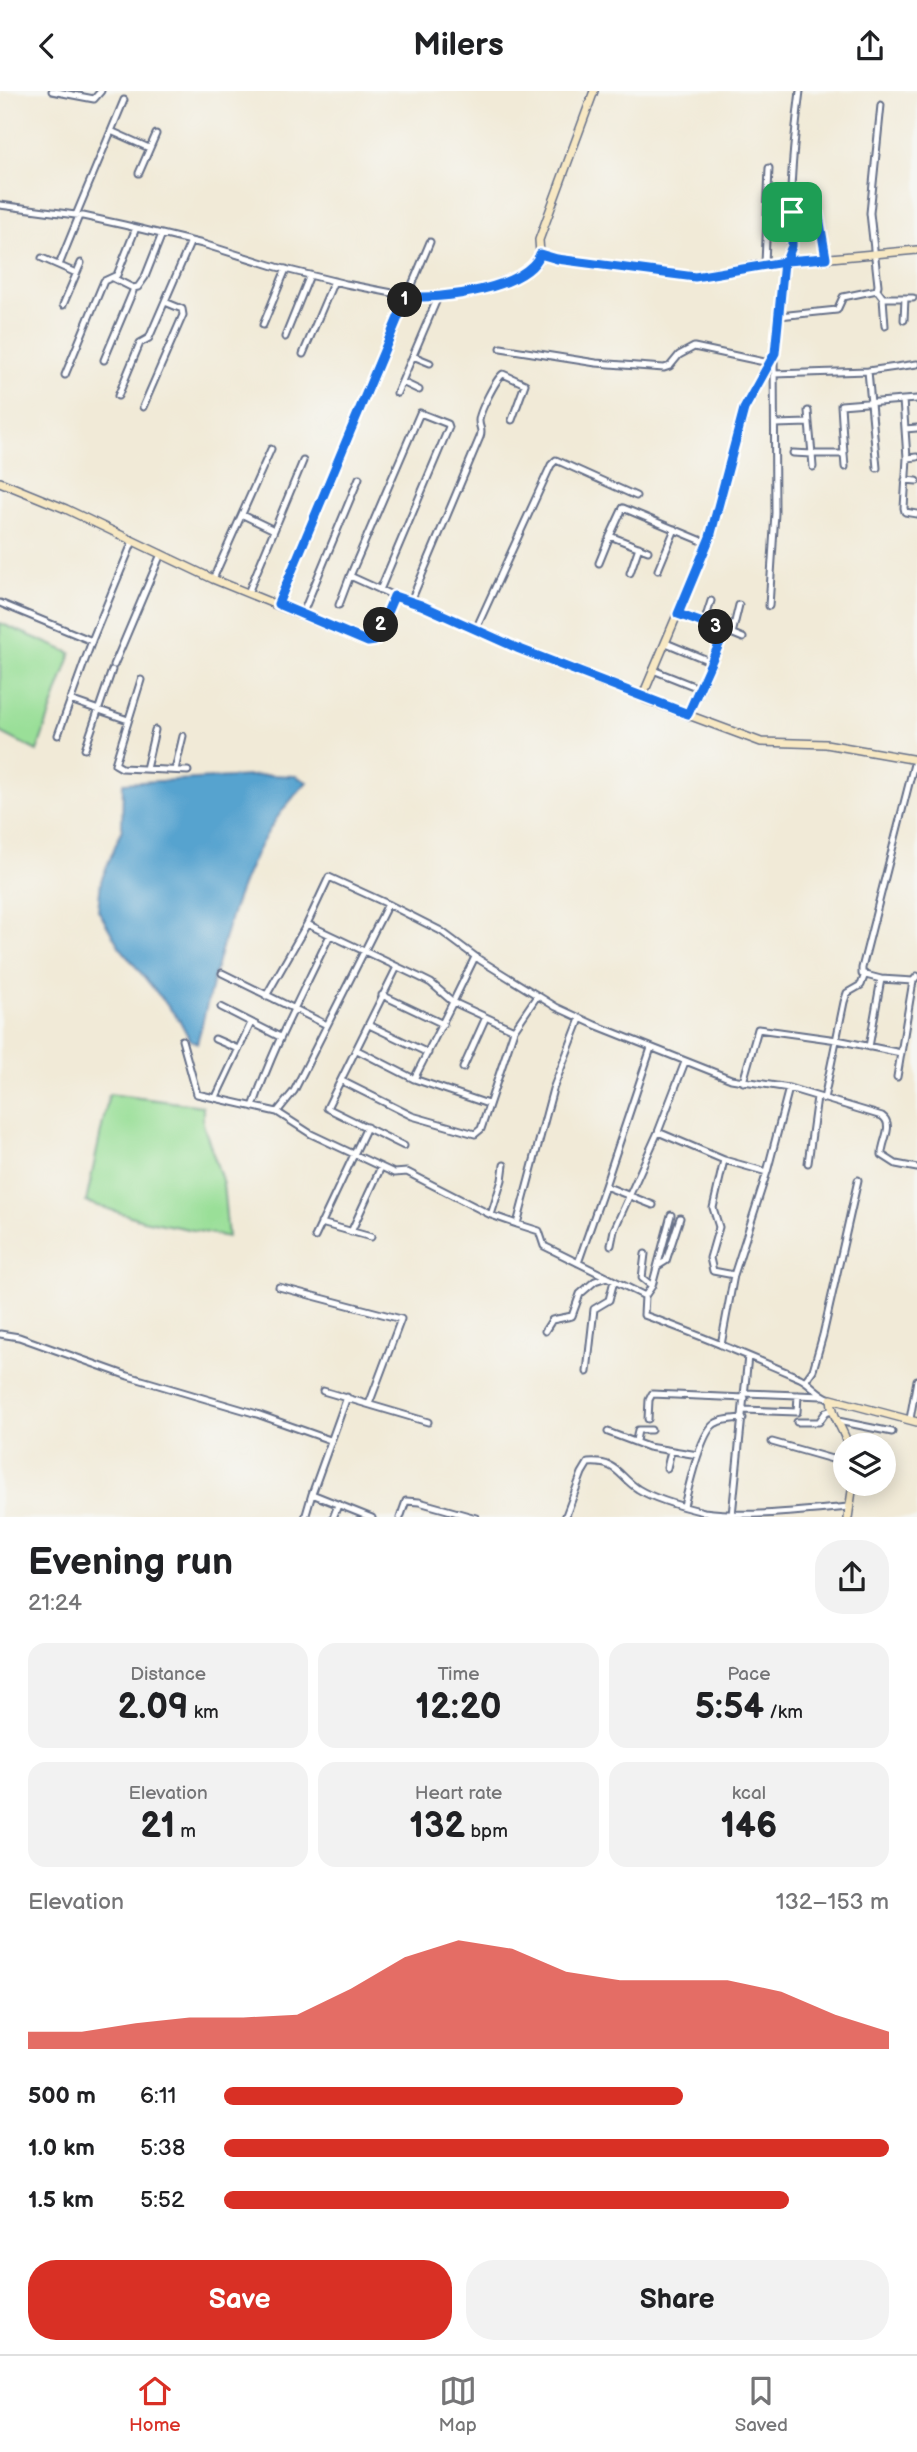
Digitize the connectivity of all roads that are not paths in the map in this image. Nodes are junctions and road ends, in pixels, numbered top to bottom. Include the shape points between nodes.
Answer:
1 (52, 91) edge
2 (101, 91) edge
3 (594, 91) edge
4 (800, 91) edge
5 (124, 100) dead end
6 (881, 105) dead end
7 (111, 131) junction
8 (156, 134) dead end
9 (149, 148) junction
10 (769, 168) dead end
11 (139, 173) dead end
12 (0, 205) edge
13 (792, 212) junction
14 (78, 215) junction
15 (136, 228) junction
16 (162, 234) junction
17 (191, 241) junction
18 (430, 242) dead end
19 (917, 250) edge
20 (874, 253) junction
21 (540, 254) junction
22 (42, 258) dead end
23 (826, 258) junction
24 (785, 262) junction
25 (81, 263) dead end
26 (765, 264) junction
27 (59, 265) junction
28 (286, 269) junction
29 (76, 273) junction
30 (310, 275) junction
31 (113, 278) junction
32 (334, 281) junction
33 (133, 288) junction
34 (877, 290) junction
35 (407, 296) junction
36 (438, 297) junction
37 (883, 298) junction
38 (905, 298) junction
39 (913, 298) dead end
40 (164, 302) junction
41 (63, 305) dead end
42 (779, 316) junction
43 (904, 320) dead end
44 (263, 325) dead end
45 (885, 326) dead end
46 (285, 337) dead end
47 (501, 348) dead end
48 (303, 354) dead end
49 (413, 356) junction
50 (772, 359) junction
51 (104, 360) dead end
52 (430, 363) dead end
53 (917, 364) edge
54 (868, 370) junction
55 (774, 374) junction
56 (65, 375) dead end
57 (402, 382) junction
58 (419, 390) dead end
59 (397, 393) dead end
60 (118, 396) dead end
61 (917, 399) edge
62 (903, 401) junction
63 (871, 403) junction
64 (143, 407) dead end
65 (808, 411) dead end
66 (512, 420) dead end
67 (809, 423) junction
68 (775, 424) junction
69 (917, 428) edge
70 (905, 429) junction
71 (271, 449) dead end
72 (793, 453) dead end
73 (811, 454) junction
74 (844, 454) junction
75 (917, 457) edge
76 (906, 458) junction
77 (303, 461) dead end
78 (813, 467) dead end
79 (845, 467) dead end
80 (877, 468) dead end
81 (359, 478) dead end
82 (905, 480) junction
83 (917, 481) edge
84 (0, 482) edge
85 (629, 493) junction
86 (636, 496) dead end
87 (623, 508) junction
88 (917, 514) edge
89 (243, 515) junction
90 (675, 529) junction
91 (274, 530) junction
92 (610, 536) junction
93 (133, 541) junction
94 (707, 544) junction
95 (639, 547) junction
96 (648, 551) dead end
97 (160, 554) junction
98 (599, 563) dead end
99 (658, 570) dead end
100 (630, 573) dead end
101 (350, 576) junction
102 (213, 579) junction
103 (380, 590) junction
104 (248, 593) junction
105 (394, 596) junction
106 (411, 601) junction
107 (711, 601) dead end
108 (0, 603) edge
109 (278, 604) junction
110 (339, 605) dead end
111 (739, 605) dead end
112 (769, 605) dead end
113 (678, 614) junction
114 (302, 615) junction
115 (704, 623) junction
116 (476, 629) junction
117 (728, 632) junction
118 (743, 638) dead end
119 (92, 641) junction
120 (666, 643) junction
121 (712, 663) junction
122 (653, 670) junction
123 (141, 680) dead end
124 (701, 689) junction
125 (645, 699) junction
126 (70, 701) junction
127 (98, 710) junction
128 (688, 714) junction
129 (128, 720) junction
130 (155, 730) dead end
131 (58, 735) dead end
132 (184, 736) dead end
133 (85, 749) dead end
134 (916, 760) edge
135 (146, 769) junction
136 (175, 770) junction
137 (188, 771) dead end
138 (388, 904) junction
139 (307, 924) junction
140 (330, 935) junction
141 (364, 952) junction
142 (475, 957) junction
143 (397, 967) junction
144 (222, 973) dead end
145 (865, 974) junction
146 (915, 978) edge
147 (881, 979) junction
148 (382, 995) junction
149 (267, 996) junction
150 (537, 996) junction
151 (453, 1002) junction
152 (221, 1007) dead end
153 (294, 1009) junction
154 (486, 1017) junction
155 (580, 1019) junction
156 (251, 1023) junction
157 (443, 1024) junction
158 (327, 1025) junction
159 (369, 1025) junction
160 (514, 1030) junction
161 (280, 1037) junction
162 (215, 1039) dead end
163 (182, 1040) dead end
164 (837, 1040) junction
165 (869, 1047) junction
166 (650, 1048) junction
167 (237, 1049) junction
168 (357, 1050) junction
169 (428, 1053) junction
170 (901, 1053) junction
171 (685, 1062) junction
172 (463, 1068) dead end
173 (897, 1077) dead end
174 (414, 1079) junction
175 (342, 1081) junction
176 (743, 1082) junction
177 (789, 1088) junction
178 (216, 1097) junction
179 (821, 1098) junction
180 (488, 1104) junction
181 (253, 1107) junction
182 (277, 1112) junction
183 (367, 1127) junction
184 (659, 1132) junction
185 (404, 1146) dead end
186 (354, 1154) junction
187 (724, 1160) junction
188 (808, 1163) dead end
189 (504, 1165) dead end
190 (381, 1167) junction
191 (917, 1168) edge
192 (767, 1172) junction
193 (858, 1180) dead end
194 (605, 1186) junction
195 (630, 1195) junction
196 (653, 1205) dead end
197 (491, 1215) junction
198 (671, 1215) dead end
199 (680, 1218) dead end
200 (321, 1223) junction
201 (517, 1224) junction
202 (351, 1231) junction
203 (315, 1237) dead end
204 (371, 1237) dead end
205 (611, 1245) dead end
206 (645, 1254) dead end
207 (578, 1263) junction
208 (658, 1266) junction
209 (734, 1275) junction
210 (607, 1277) junction
211 (614, 1281) junction
212 (652, 1286) junction
213 (279, 1287) dead end
214 (645, 1296) junction
215 (545, 1331) dead end
216 (0, 1334) edge
217 (721, 1345) junction
218 (748, 1356) junction
219 (587, 1372) dead end
220 (917, 1380) edge
221 (805, 1381) junction
222 (323, 1391) dead end
223 (798, 1395) junction
224 (745, 1396) junction
225 (822, 1396) junction
226 (346, 1397) junction
227 (831, 1399) junction
228 (369, 1404) junction
229 (744, 1411) junction
230 (832, 1411) junction
231 (743, 1418) junction
232 (648, 1419) dead end
233 (838, 1421) junction
234 (913, 1421) edge
235 (428, 1422) dead end
236 (797, 1422) dead end
237 (651, 1430) dead end
238 (608, 1432) dead end
239 (892, 1432) dead end
240 (843, 1433) edge
241 (330, 1440) junction
242 (636, 1441) junction
243 (772, 1442) dead end
244 (671, 1451) junction
245 (698, 1455) junction
246 (833, 1459) edge
247 (667, 1468) dead end
248 (312, 1494) junction
249 (851, 1496) edge
250 (338, 1505) junction
251 (684, 1506) junction
252 (849, 1507) junction
253 (706, 1515) edge
254 (732, 1515) junction
255 (305, 1517) edge
256 (333, 1517) edge
257 (372, 1517) edge
258 (400, 1517) edge
259 (476, 1517) edge
260 (565, 1517) edge
261 (848, 1517) edge

1 - 2 street via 94,99
3 - 21 street via 538,240
4 - 13 street
5 - 7 street
6 - 20 street via 870,213
7 - 9 street
7 - 14 street
8 - 9 street
9 - 11 street
10 - 26 street
12 - 14 street
13 - 23 street via 818,211
13 - 24 street via 792,246
14 - 15 street
14 - 27 street
15 - 16 street
15 - 31 street
16 - 17 street
16 - 33 street via 145,277
17 - 28 street
17 - 40 street
18 - 35 street
19 - 20 street
20 - 23 street
20 - 34 street
21 - 26 street via 695,277
21 - 36 street via 538,262 516,276 473,293
22 - 27 street
23 - 24 street
24 - 26 street
24 - 42 street
25 - 29 street
27 - 29 street
28 - 30 street
28 - 44 street
29 - 41 street
30 - 32 street
30 - 46 street
31 - 33 street
31 - 56 street via 104,281
32 - 35 street
32 - 48 street
33 - 51 street
34 - 37 street
34 - 42 street via 843,297 837,310
35 - 36 street
35 - 109 street
36 - 49 street
37 - 38 street
37 - 45 street
38 - 39 street
38 - 43 street
40 - 60 street via 149,338 139,343
40 - 64 street via 182,309 183,315
42 - 50 street
47 - 50 street via 664,368 694,347
49 - 52 street
49 - 57 street
50 - 55 street
50 - 94 street via 744,409
53 - 54 street
54 - 55 street
54 - 63 street
55 - 68 street
57 - 58 street
57 - 59 street
61 - 62 street
62 - 63 street
62 - 70 street
63 - 74 street via 841,405
63 - 80 street
65 - 67 street
66 - 106 street via 525,384 503,374 479,421 482,432
67 - 68 street
67 - 73 street
68 - 112 street
69 - 70 street
70 - 76 street
71 - 89 street
72 - 73 street
73 - 74 street
73 - 78 street
74 - 79 street
75 - 76 street
76 - 82 street
77 - 91 street
81 - 114 street
82 - 83 street
82 - 88 street via 905,512
84 - 93 street
85 - 86 street
85 - 87 street
85 - 116 street via 556,460
87 - 90 street
87 - 92 street
89 - 91 street
89 - 102 street
90 - 94 street
90 - 99 street
91 - 104 street
92 - 95 street
92 - 98 street
93 - 97 street
93 - 119 street
94 - 113 street
95 - 96 street
95 - 100 street
97 - 102 street
97 - 127 street
101 - 103 street
101 - 103 street via 419,413 448,424
101 - 110 street
102 - 104 street
103 - 105 street
104 - 109 street
105 - 106 street
105 - 114 street via 375,641
106 - 116 street
107 - 115 street
108 - 119 street
109 - 114 street
111 - 117 street
113 - 115 street
113 - 120 street
115 - 117 street
116 - 125 street
117 - 118 street
117 - 121 street
119 - 126 street
120 - 121 street
120 - 122 street
121 - 124 street
122 - 124 street
122 - 125 street via 644,687
123 - 129 street
124 - 128 street
125 - 128 street
126 - 127 street
126 - 131 street
127 - 129 street
127 - 133 street
128 - 134 street via 761,742 827,744
129 - 135 street via 115,764
130 - 135 street
132 - 136 street
134 - 145 street via 862,968
135 - 136 street
136 - 137 street
138 - 139 street via 329,877
138 - 141 street
138 - 142 street via 441,931
139 - 140 street
139 - 149 street
140 - 141 street
140 - 153 street
141 - 143 street
141 - 158 street
142 - 150 street
142 - 151 street
143 - 148 street
143 - 151 street via 431,983
144 - 149 street
145 - 147 street
145 - 164 street via 861,985 847,993
146 - 147 street
146 - 170 street
147 - 165 street
148 - 157 street
148 - 159 street
149 - 153 street
150 - 155 street
150 - 160 street
151 - 154 street
151 - 157 street
152 - 156 street
153 - 158 street
153 - 161 street
154 - 160 street
154 - 172 street
155 - 166 street
155 - 201 street via 553,1089
156 - 161 street
156 - 167 street
157 - 169 street
158 - 182 street via 294,1091
159 - 168 street
159 - 169 street
160 - 180 street
161 - 181 street
162 - 167 street
163 - 178 street via 197,1094
164 - 165 street
164 - 176 street via 758,1029
164 - 179 street
165 - 170 street
166 - 171 street
166 - 194 street
167 - 178 street
168 - 174 street
168 - 175 street
169 - 174 street
170 - 173 street
171 - 176 street
171 - 184 street
174 - 180 street
175 - 180 street via 412,1116 475,1134 481,1129
175 - 183 street via 327,1108
176 - 177 street
177 - 179 street
177 - 192 street
178 - 181 street
179 - 188 street
179 - 191 street via 882,1116 888,1125 882,1155 896,1164
181 - 182 street
182 - 186 street
183 - 185 street
183 - 186 street
184 - 187 street
184 - 195 street
186 - 190 street
186 - 200 street
187 - 192 street
187 - 209 street via 713,1207 719,1227 710,1258 713,1271
189 - 197 street
190 - 197 street via 407,1172
190 - 202 street
192 - 209 street
193 - 221 street via 823,1335
194 - 195 street
194 - 207 street
195 - 196 street
195 - 205 street
197 - 201 street
198 - 208 street
199 - 208 street via 668,1257
200 - 202 street
200 - 203 street
201 - 207 street via 539,1231 544,1246
202 - 204 street
206 - 212 street via 642,1277
207 - 210 street
208 - 212 street
209 - 217 street
210 - 211 street
210 - 215 street via 580,1294 572,1316 552,1320
211 - 214 street
211 - 219 street via 610,1300 594,1309
212 - 214 street
213 - 228 street via 401,1319
214 - 217 street via 645,1315
216 - 241 street
217 - 218 street
218 - 221 street
218 - 224 street
220 - 234 street
221 - 225 street
222 - 226 street
223 - 224 street
223 - 225 street
223 - 229 street via 797,1412
224 - 229 street
224 - 232 street via 652,1394
225 - 227 street
226 - 228 street
226 - 241 street
227 - 230 street
227 - 234 street
228 - 235 street
229 - 231 street
230 - 233 street
230 - 236 street via 819,1422
231 - 245 street via 715,1423
231 - 254 street
233 - 239 street
233 - 240 street
237 - 242 street via 638,1430
238 - 242 street
241 - 248 street
242 - 244 street
243 - 246 street
244 - 245 street
244 - 247 street
245 - 251 street
248 - 250 street
248 - 255 street
249 - 252 street
250 - 256 street
250 - 257 street
251 - 253 street
251 - 260 street via 639,1490 611,1465 588,1463
252 - 254 street
252 - 261 street
253 - 254 street
258 - 259 street via 406,1501

